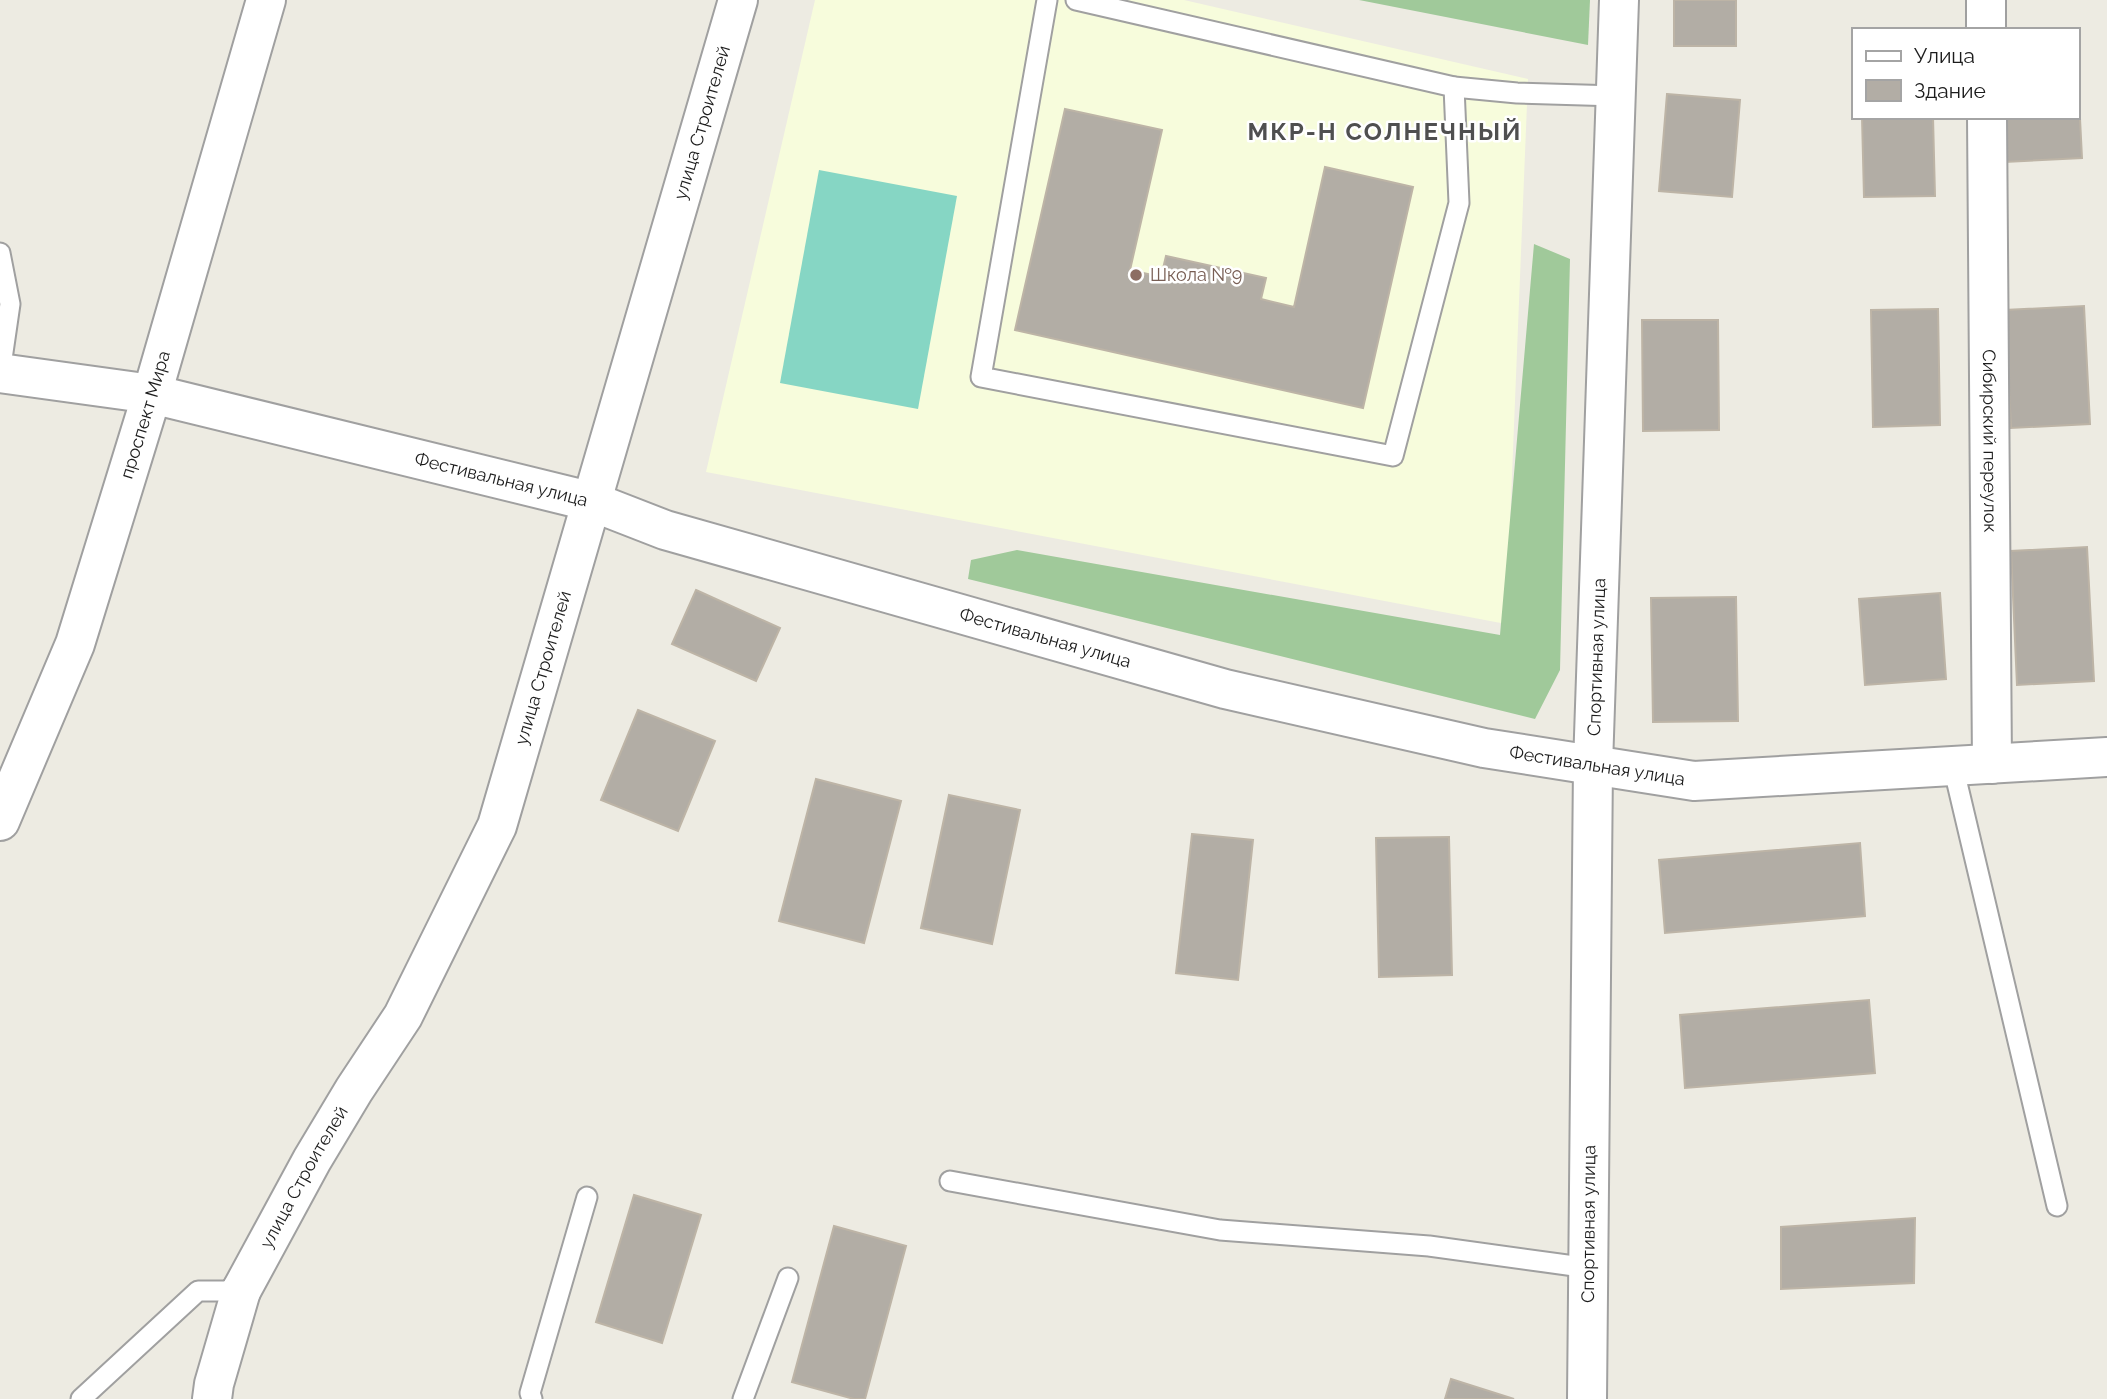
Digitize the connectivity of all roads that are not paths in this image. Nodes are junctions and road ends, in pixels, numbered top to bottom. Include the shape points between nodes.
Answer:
1 (266, 0) edge
2 (738, 0) edge
3 (1047, 0) edge
4 (1076, 0) edge
5 (1619, 0) edge
6 (1986, 0) edge
7 (1986, 28) edge
8 (1454, 87) junction
9 (1617, 96) junction
10 (1987, 119) edge
11 (0, 253) edge
12 (0, 373) edge
13 (152, 394) junction
14 (593, 502) junction
15 (2107, 757) edge
16 (1992, 764) junction
17 (1593, 765) junction
18 (1953, 766) junction
19 (0, 821) edge
20 (950, 1181) dead end
21 (587, 1197) dead end
22 (2057, 1206) dead end
23 (1589, 1268) junction
24 (788, 1278) dead end
25 (241, 1291) junction
26 (81, 1399) edge
27 (212, 1399) edge
28 (531, 1399) edge
29 (743, 1399) edge
30 (1587, 1399) edge

1 - 13 street, проспект Мира
2 - 14 street, улица Строителей
3 - 8 lane via 981,377 1394,456 1459,203
4 - 8 lane
5 - 9 street, Спортивная улица
6 - 7 street
8 - 9 lane
9 - 17 street, Спортивная улица
10 - 16 street, Сибирский переулок
11 - 12 lane via 10,304
12 - 13 street, Фестивальная улица
13 - 14 street, Фестивальная улица
13 - 19 street, проспект Мира via 75,644
14 - 17 street, Фестивальная улица via 665,530 1225,689 1484,748
14 - 25 street, улица Строителей via 497,826 403,1016 312,1160
15 - 16 street, Фестивальная улица
16 - 18 street, Фестивальная улица
17 - 18 street, Фестивальная улица via 1694,781
17 - 23 street, Спортивная улица
18 - 22 lane
20 - 23 lane via 1220,1230 1429,1246
21 - 28 lane
23 - 30 street, Спортивная улица
24 - 29 lane
25 - 26 lane via 198,1290
25 - 27 street, улица Строителей

